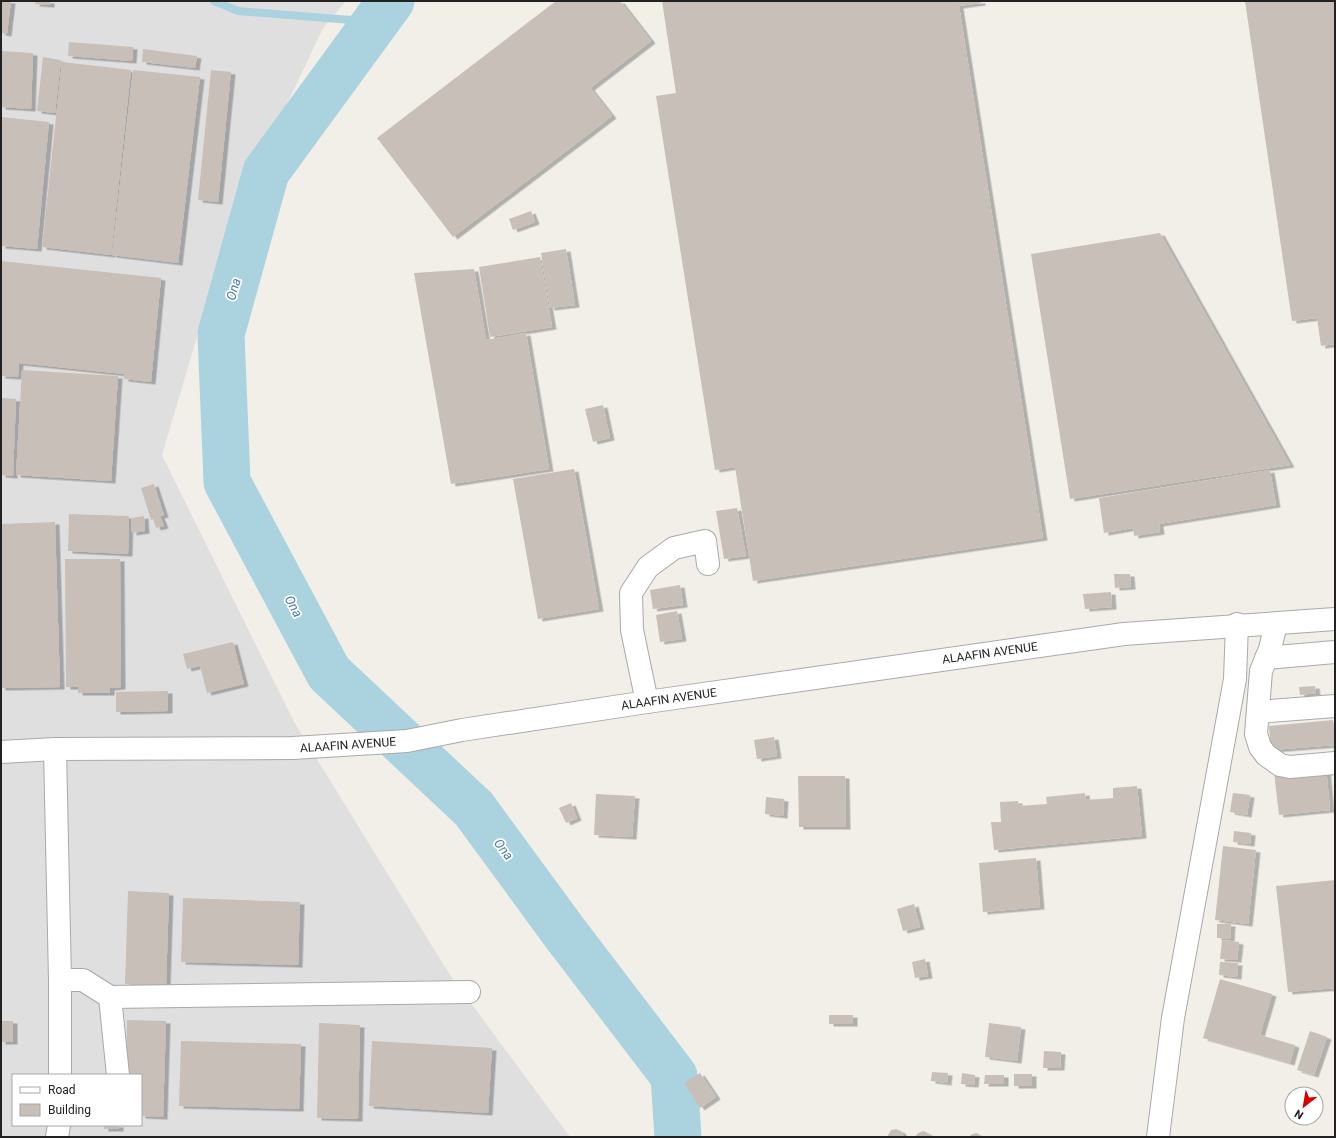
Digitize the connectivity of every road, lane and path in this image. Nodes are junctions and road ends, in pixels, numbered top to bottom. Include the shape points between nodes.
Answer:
1 (708, 564) dead end
2 (1335, 619) edge
3 (1237, 624) junction
4 (1276, 624) junction
5 (1335, 652) edge
6 (1266, 658) junction
7 (647, 702) junction
8 (1335, 706) edge
9 (1258, 712) junction
10 (55, 749) junction
11 (1, 752) edge
12 (1335, 763) edge
13 (60, 980) junction
14 (469, 992) dead end
15 (110, 997) junction
16 (60, 1074) edge
17 (118, 1074) edge
18 (59, 1126) edge
19 (57, 1137) edge
20 (1158, 1137) edge

1 - 7 street via 705,541 674,548 648,567 631,593 632,630
2 - 4 street, ALAAFIN AVENUE
3 - 4 street, ALAAFIN AVENUE
3 - 7 street, ALAAFIN AVENUE via 1124,634
3 - 20 street via 1235,680 1173,1018
4 - 6 street
5 - 6 street
6 - 9 street via 1261,671
7 - 10 street, ALAAFIN AVENUE via 462,730 407,741 292,748
8 - 9 street
9 - 12 street via 1256,734 1260,747 1280,765 1290,767
10 - 11 street, ALAAFIN AVENUE
10 - 13 street
13 - 15 street via 83,980
13 - 16 street
14 - 15 street
15 - 17 street
18 - 19 street

